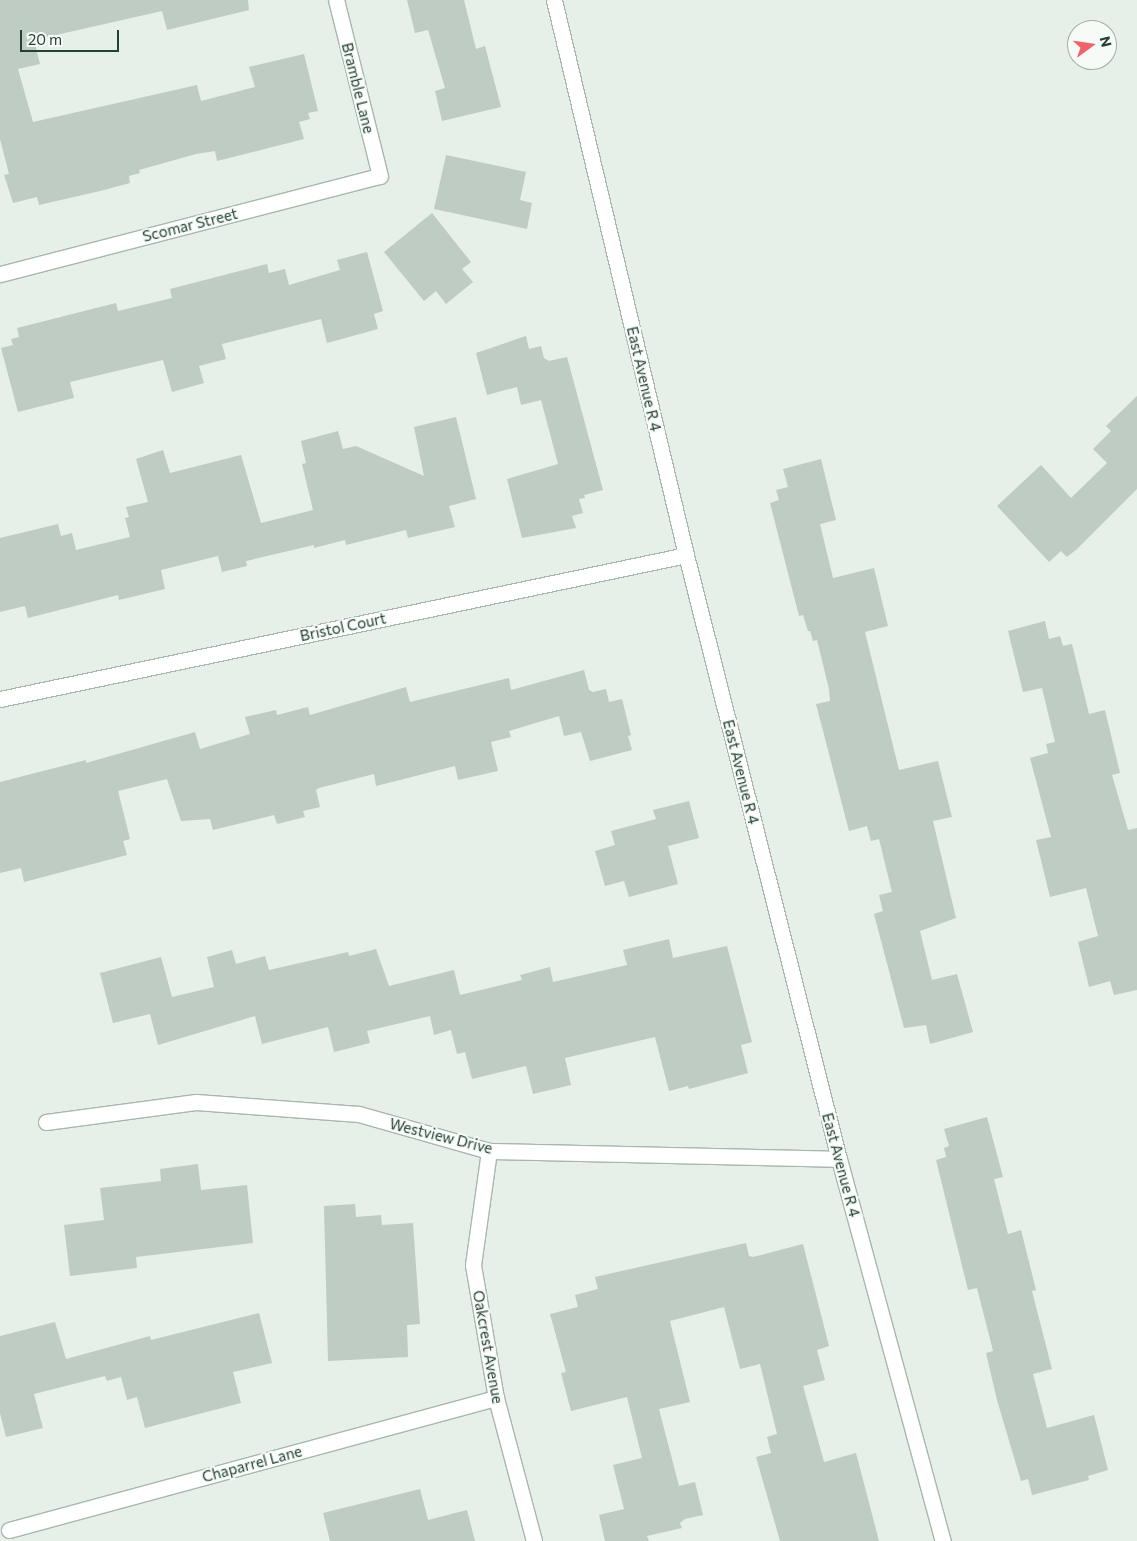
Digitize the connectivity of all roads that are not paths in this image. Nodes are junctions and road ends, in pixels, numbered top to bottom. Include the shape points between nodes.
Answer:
1 (336, 0) edge
2 (554, 0) edge
3 (380, 176) joint
4 (0, 274) edge
5 (686, 555) junction
6 (0, 699) edge
7 (46, 1122) dead end
8 (490, 1151) junction
9 (839, 1158) junction
10 (496, 1398) junction
11 (9, 1530) dead end
12 (534, 1541) edge
13 (943, 1541) edge

1 - 3 street, Bramble Lane
2 - 5 street, East Avenue R 4
3 - 4 street, Scomar Street
5 - 6 street, Bristol Court
5 - 9 street, East Avenue R 4
7 - 8 street, Westview Drive via 196,1102 359,1114
8 - 9 street, Westview Drive
8 - 10 street, Oakcrest Avenue via 473,1265
9 - 13 street, East Avenue R 4
10 - 11 street, Chaparrel Lane
10 - 12 street, Oakcrest Avenue

